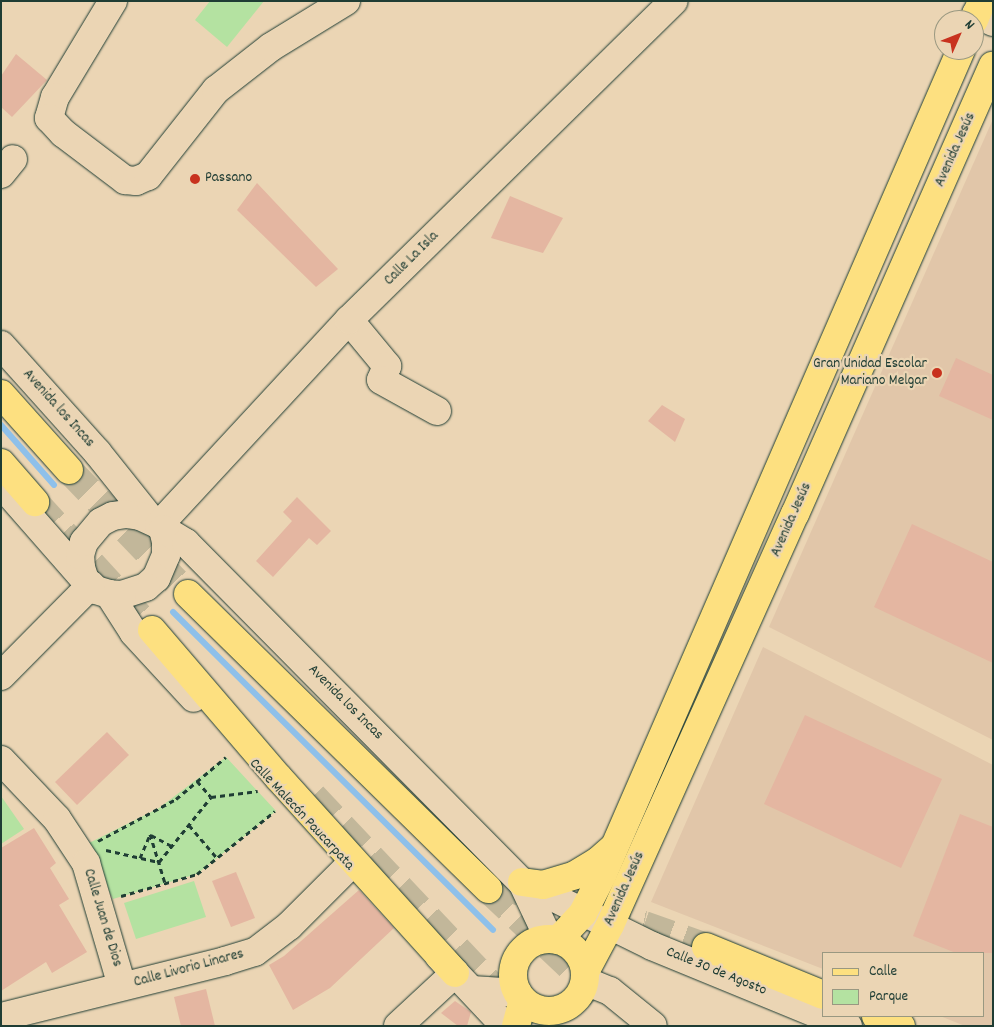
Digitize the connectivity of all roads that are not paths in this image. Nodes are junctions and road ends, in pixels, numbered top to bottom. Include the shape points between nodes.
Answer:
1 (113, 1) edge
2 (346, 1) edge
3 (674, 1) edge
4 (957, 60) edge
5 (993, 66) edge
6 (349, 320) junction
7 (1, 345) edge
8 (1, 394) edge
9 (436, 411) dead end
10 (1, 463) edge
11 (69, 470) tunnel mouth
12 (1, 484) edge
13 (768, 498) junction
14 (35, 502) tunnel mouth
15 (795, 514) junction
16 (158, 525) junction
17 (95, 586) junction
18 (188, 594) tunnel mouth
19 (3, 668) edge
20 (674, 712) junction
21 (700, 723) junction
22 (1, 760) edge
23 (313, 796) tunnel mouth
24 (614, 847) junction
25 (348, 867) junction
26 (522, 882) junction
27 (492, 885) tunnel mouth
28 (584, 913) junction
29 (610, 925) junction
30 (553, 940) junction
31 (706, 947) tunnel mouth
32 (585, 976) junction
33 (464, 981) junction
34 (122, 986) junction
35 (822, 995) edge
36 (520, 996) junction
37 (822, 1016) edge
38 (1, 1017) edge
39 (560, 1017) edge
40 (826, 1017) edge
41 (878, 1017) edge
42 (398, 1026) edge
43 (505, 1026) edge
44 (516, 1026) edge
45 (653, 1026) edge
46 (848, 1026) edge
47 (901, 1026) edge

1 - 2 street via 55,97 49,118 63,133 125,180 136,181 148,176 216,90 271,47
3 - 6 street, Calle La Isla
4 - 13 main road, Avenida Jesús
5 - 15 main road, Avenida Jesús
6 - 9 street via 388,366 381,380
6 - 16 street, Calle La Isla
7 - 16 street, Avenida los Incas
8 - 11 main road
10 - 14 main road
12 - 17 street
13 - 15 main road
13 - 20 main road, Avenida Jesús
15 - 21 main road, Avenida Jesús
16 - 17 street via 166,542 166,555 156,578 135,593
16 - 17 street via 140,516 126,514 101,522 84,542 80,555 81,568
16 - 26 street, Avenida los Incas via 186,543
17 - 19 street
17 - 25 street, Calle Malecón Paucarpata
18 - 27 main road via 451,854
20 - 21 main road
20 - 24 main road, Avenida Jesús
21 - 29 main road, Avenida Jesús
22 - 34 street, Calle Juan de Dios via 57,819 86,863
23 - 33 main road via 152,630 278,777
24 - 26 main road via 575,875 543,885
24 - 28 main road, Avenida Jesús
25 - 33 street, Calle Malecón Paucarpata
25 - 34 street, Calle Livorio Linares via 290,926 255,952
26 - 28 street, Avenida los Incas
26 - 30 street, Avenida los Incas
28 - 29 street, Avenida los Incas
28 - 30 main road, Avenida Jesús
29 - 32 main road, Avenida Jesús
29 - 37 street, Calle 30 de Agosto via 652,946
30 - 32 main road, Avenida los Incas via 575,950
30 - 36 main road via 530,945 517,958 513,976
31 - 35 main road
32 - 39 main road via 578,997
32 - 45 street via 610,991
33 - 36 street
33 - 42 street
33 - 43 street, Calle Malecón Paucarpata
34 - 38 street, Calle Livorio Linares
36 - 39 main road via 532,1007
36 - 44 main road
40 - 46 street, Calle 30 de Agosto
41 - 47 main road

